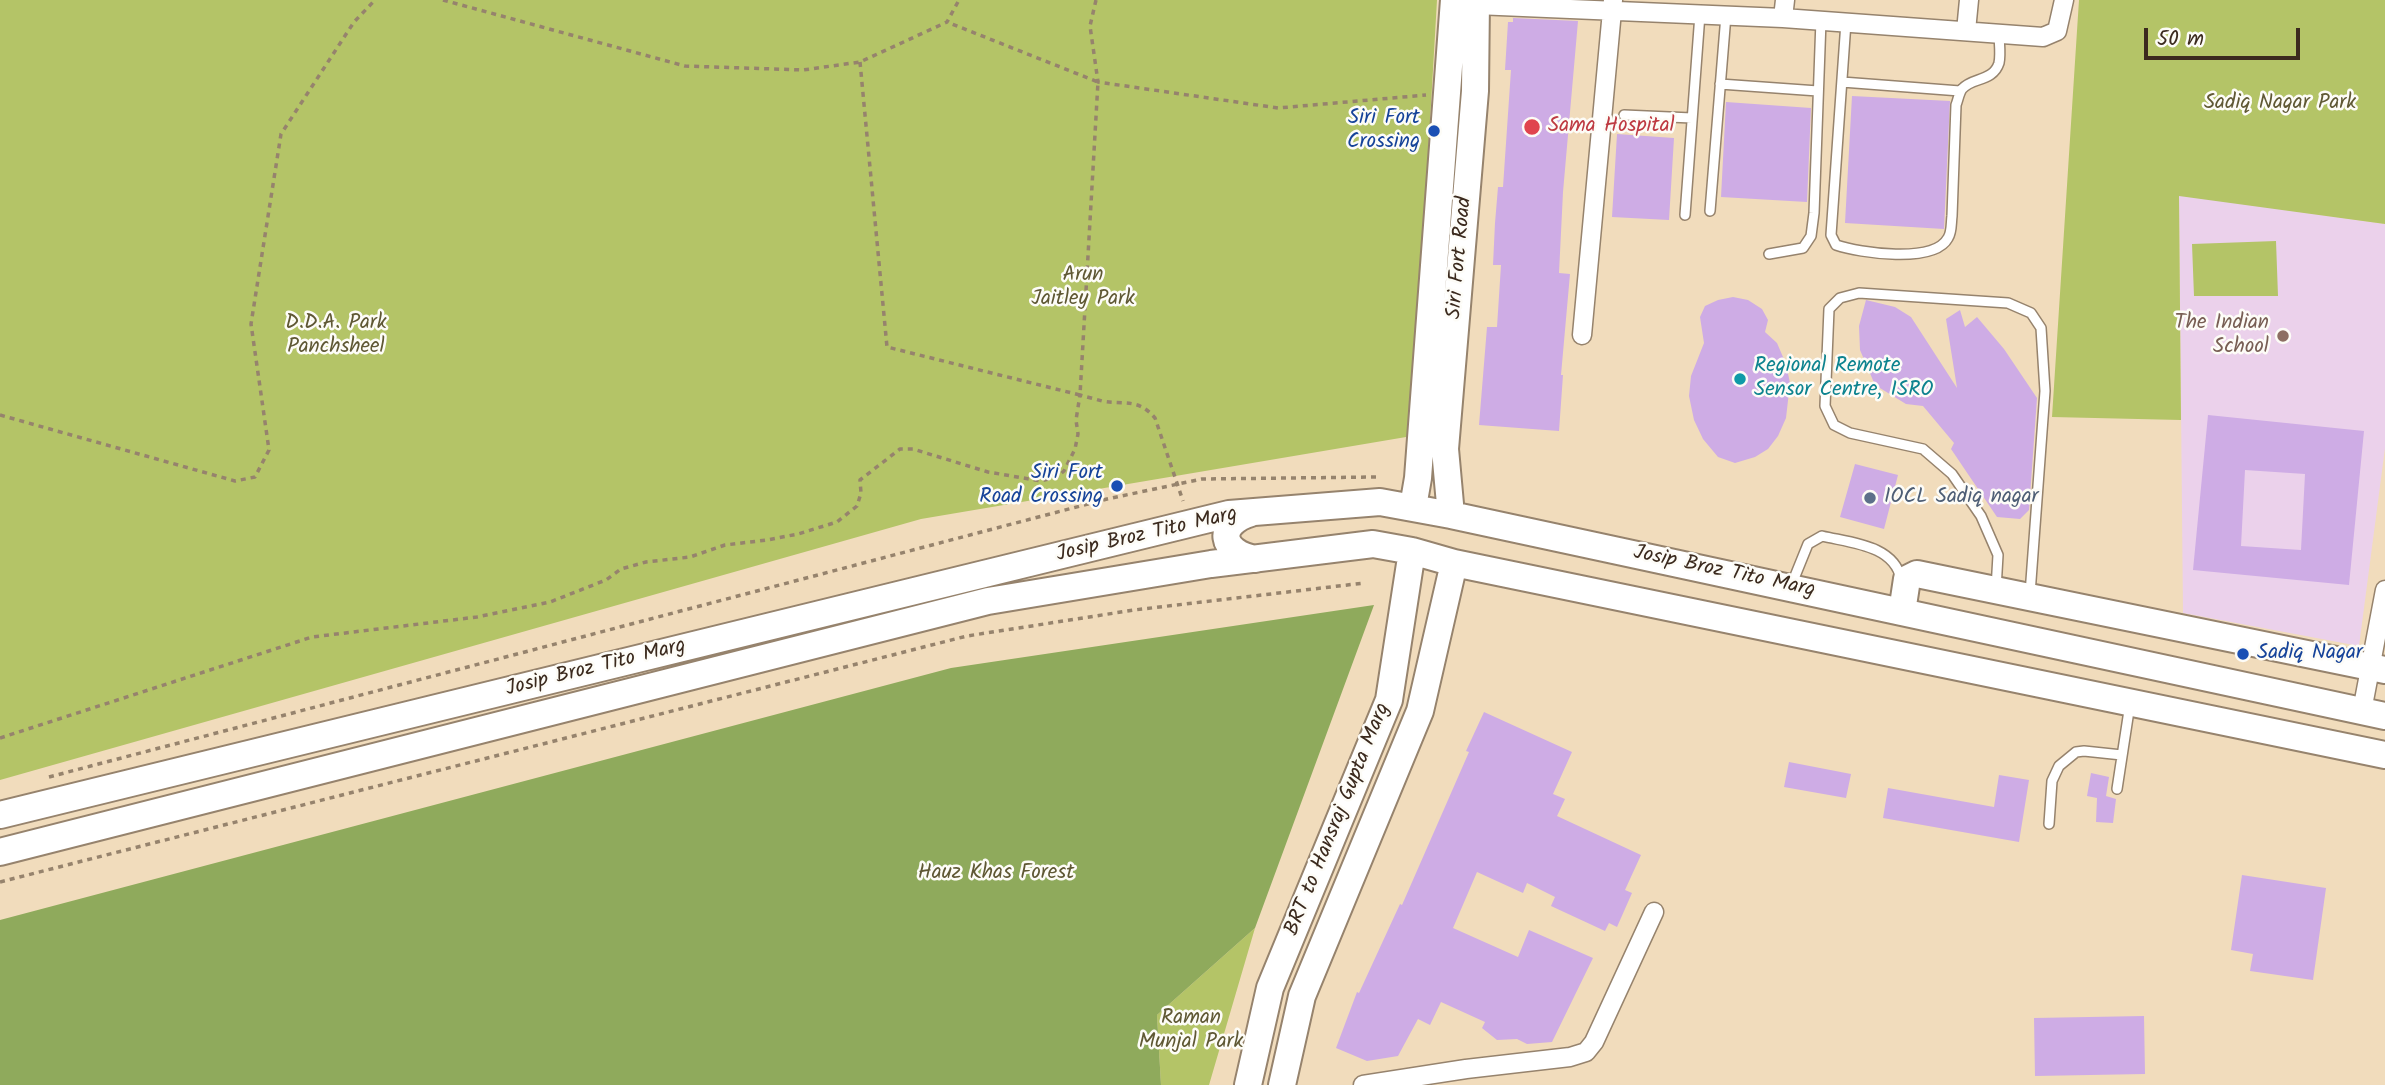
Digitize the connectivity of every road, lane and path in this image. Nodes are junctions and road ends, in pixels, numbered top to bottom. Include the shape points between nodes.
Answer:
1 (375, 0) edge
2 (443, 0) edge
3 (958, 0) edge
4 (1096, 0) edge
5 (1969, 0) edge
6 (2064, 0) edge
7 (1469, 2) edge
8 (1613, 6) edge
9 (1784, 9) edge
10 (1700, 15) junction
11 (1726, 15) junction
12 (1821, 20) junction
13 (947, 22) junction
14 (1846, 22) junction
15 (1966, 31) junction
16 (1999, 33) junction
17 (860, 62) junction
18 (1098, 82) junction
19 (1842, 82) junction
20 (1720, 84) junction
21 (1818, 90) junction
22 (1960, 90) junction
23 (1431, 95) dead end
24 (1624, 115) dead end
25 (1692, 118) junction
26 (1710, 211) dead end
27 (1685, 215) dead end
28 (1769, 254) dead end
29 (1582, 335) dead end
30 (1080, 395) junction
31 (0, 415) edge
32 (1175, 476) dead end
33 (1376, 477) dead end
34 (1413, 507) junction
35 (1253, 512) junction
36 (1451, 515) junction
37 (1412, 551) junction
38 (1256, 559) junction
39 (1454, 563) junction
40 (1364, 583) dead end
41 (1790, 588) junction
42 (2385, 590) edge
43 (1996, 591) junction
44 (2030, 597) junction
45 (1903, 604) junction
46 (2378, 669) edge
47 (2130, 703) junction
48 (2374, 713) edge
49 (0, 738) edge
50 (2122, 755) junction
51 (2385, 755) edge
52 (41, 779) dead end
53 (2117, 789) dead end
54 (0, 815) edge
55 (2049, 824) dead end
56 (0, 852) edge
57 (0, 882) edge
58 (1654, 912) dead end
59 (1260, 1027) junction
60 (1293, 1033) junction
61 (1248, 1085) edge
62 (1282, 1085) edge
63 (1363, 1085) edge

1 - 31 path via 354,22 281,134 251,324 269,450 255,477 235,481
2 - 17 path via 685,66 803,70
3 - 13 path
4 - 18 path via 1090,26
5 - 15 street
6 - 16 street via 2057,31 2043,37
7 - 8 street
7 - 34 main road, Siri Fort Road
7 - 36 main road, Siri Fort Road via 1475,91 1445,449
8 - 10 street
8 - 29 street
9 - 11 street
9 - 12 street
10 - 11 street
10 - 25 lane
11 - 20 lane
12 - 14 street
12 - 21 lane
13 - 17 path
13 - 18 path
14 - 15 street
14 - 19 lane
15 - 16 street
16 - 22 lane via 1998,64 1992,73
17 - 30 path via 887,347
18 - 23 path via 1278,108
18 - 30 path
19 - 22 lane
19 - 22 lane via 1831,235 1836,245 1850,250 1890,253 1928,252 1947,242
20 - 21 lane
20 - 26 lane
21 - 28 lane via 1811,236 1803,248
24 - 25 lane
25 - 27 lane
30 - 32 path via 1146,407 1155,418
30 - 49 path via 1075,449 1063,471 1048,481 988,472 900,449 860,480 857,506 837,522 788,536 725,545 690,557 646,562 550,602 477,617 312,637
33 - 52 path, Josip Broz Tito Marg via 1202,479 1107,499
34 - 35 main road, Josip Broz Tito Marg via 1380,502
34 - 36 main road, Josip Broz Tito Marg
35 - 38 main road via 1230,523 1226,538 1236,553
35 - 54 main road, Josip Broz Tito Marg via 1229,514
36 - 41 main road, Josip Broz Tito Marg
37 - 38 main road, Josip Broz Tito Marg via 1373,544
37 - 39 main road, Josip Broz Tito Marg
37 - 59 main road, BRT to Hansraj Gupta Marg via 1389,700 1270,988
38 - 56 main road, Josip Broz Tito Marg via 988,601
39 - 47 main road, Josip Broz Tito Marg
39 - 60 main road, BRT to Hansraj Gupta Marg via 1420,711 1302,996
40 - 57 path via 1134,610 967,636
41 - 45 main road, Josip Broz Tito Marg
41 - 45 lane via 1808,544 1822,536 1884,555 1899,570
42 - 46 street
43 - 44 main road
43 - 44 lane via 1998,555 1981,516 1952,474 1923,449 1850,433 1834,425 1825,406 1829,309 1840,298 1859,293 2008,303 2031,313 2041,328 2045,391
43 - 45 main road via 1917,574 1907,579
44 - 46 main road
45 - 48 main road, Josip Broz Tito Marg
46 - 48 street
47 - 50 lane
47 - 51 main road, Josip Broz Tito Marg
50 - 53 lane
50 - 55 lane via 2076,752 2059,766 2052,781
58 - 63 street via 1586,1052
59 - 60 main road
59 - 61 main road, BRT to Hansraj Gupta Marg
60 - 62 main road, BRT to Hansraj Gupta Marg

